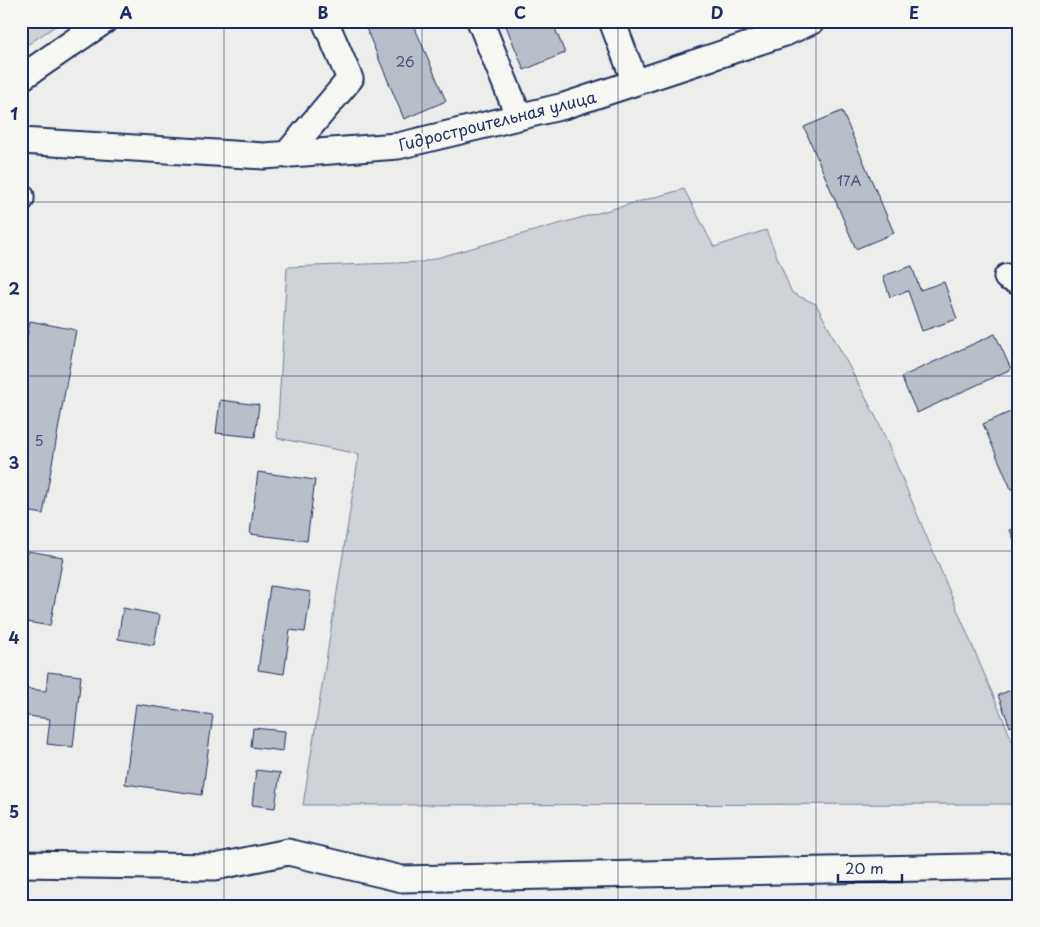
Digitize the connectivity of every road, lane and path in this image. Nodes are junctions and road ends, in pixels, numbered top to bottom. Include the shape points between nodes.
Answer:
1 (104, 21) edge
2 (325, 21) edge
3 (480, 21) edge
4 (612, 21) edge
5 (812, 21) edge
6 (21, 78) edge
7 (636, 82) junction
8 (519, 117) junction
9 (21, 141) edge
10 (286, 154) junction
11 (21, 864) edge
12 (1019, 866) edge

1 - 6 street
2 - 10 street via 350,79
3 - 8 street
4 - 7 street
5 - 7 street, Гидростроительная улица
7 - 8 street, Гидростроительная улица
8 - 10 street, Гидростроительная улица via 398,146
9 - 10 street, Гидростроительная улица via 264,156
11 - 12 street via 215,867 288,852 402,879

